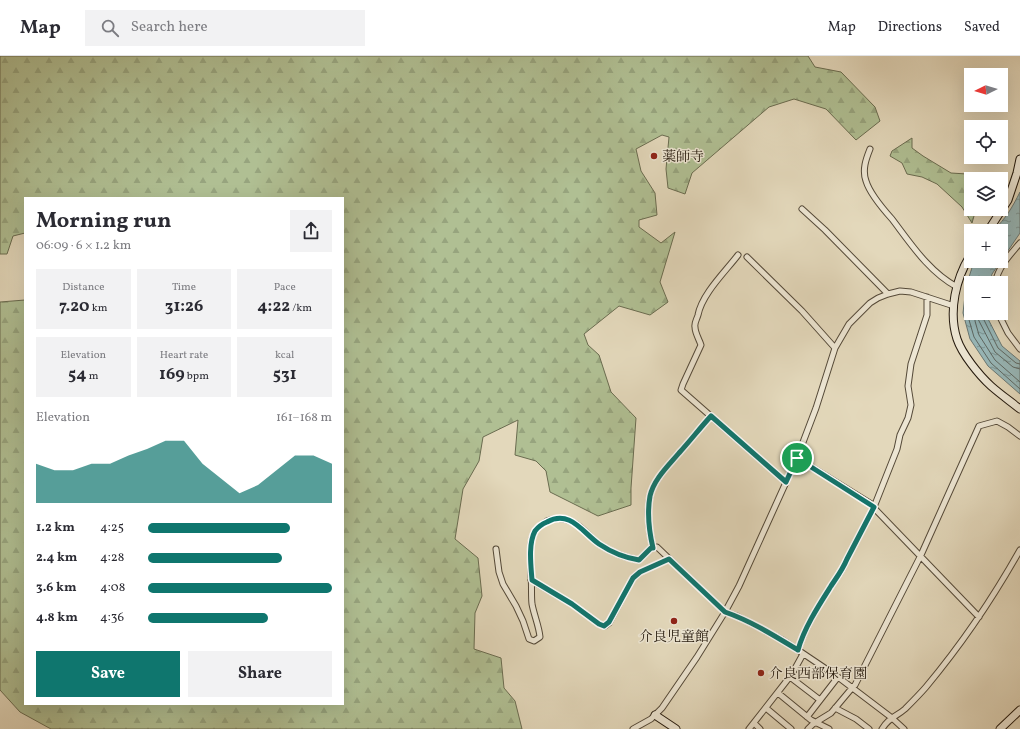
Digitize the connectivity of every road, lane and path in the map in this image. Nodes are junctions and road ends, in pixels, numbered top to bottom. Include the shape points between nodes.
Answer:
1 (870, 148) dead end
2 (1020, 159) edge
3 (802, 208) dead end
4 (993, 224) edge
5 (1020, 243) edge
6 (738, 255) dead end
7 (747, 257) dead end
8 (964, 266) edge
9 (996, 276) edge
10 (957, 287) junction
11 (888, 294) junction
12 (927, 297) junction
13 (954, 306) junction
14 (1002, 320) edge
15 (835, 348) junction
16 (1020, 349) edge
17 (1020, 409) edge
18 (711, 416) junction
19 (1020, 436) edge
20 (797, 458) junction
21 (786, 482) junction
22 (874, 507) junction
23 (653, 548) junction
24 (496, 549) dead end
25 (1020, 550) edge
26 (920, 556) junction
27 (669, 559) junction
28 (532, 580) junction
29 (725, 612) junction
30 (979, 617) junction
31 (798, 650) junction
32 (803, 654) junction
33 (790, 677) junction
34 (838, 677) junction
35 (852, 688) junction
36 (778, 693) junction
37 (820, 700) junction
38 (766, 708) junction
39 (835, 708) junction
40 (1020, 710) edge
41 (655, 715) junction
42 (807, 717) junction
43 (892, 718) junction
44 (754, 723) junction
45 (816, 723) junction
46 (633, 729) edge
47 (676, 729) edge
48 (749, 729) edge
49 (760, 729) edge
50 (791, 729) edge
51 (808, 729) edge
52 (829, 729) edge
53 (869, 729) edge
54 (882, 729) edge
55 (904, 729) edge
56 (1000, 729) edge

1 - 10 street via 864,168 866,181 875,198 933,270
2 - 4 main road via 1008,200
3 - 11 street
5 - 9 street via 1005,260
6 - 18 street via 701,304 694,326 701,344 683,384 682,390
7 - 15 street
8 - 10 main road
10 - 13 main road
11 - 12 street via 900,291
11 - 15 street via 870,304 849,324
12 - 13 street
12 - 22 street via 927,315 911,364 908,386 911,404 908,418
13 - 17 main road via 957,340 966,355 991,386
14 - 16 street
15 - 20 street
18 - 21 street
18 - 23 street via 654,485 649,515 649,532
19 - 26 street via 997,421 979,426
20 - 21 street
20 - 22 street
21 - 29 street
22 - 26 street
22 - 31 street via 845,566 809,624
23 - 27 street via 657,547
23 - 28 street via 639,560 631,558 599,544 574,523 565,519 552,519 541,525 533,538
24 - 28 street via 503,584 516,606 529,639 534,641 540,637 532,605
25 - 30 street
26 - 30 street
26 - 35 street via 856,685
27 - 28 street via 640,572 633,578 609,622 604,626
27 - 29 street
29 - 31 street
29 - 41 street via 697,657
30 - 43 street via 950,658 904,710
31 - 32 street
32 - 33 street
32 - 34 street
33 - 36 street
33 - 37 street
34 - 35 street
34 - 37 street
35 - 39 street
35 - 43 street
36 - 38 street
36 - 42 street
37 - 42 street
38 - 44 street
38 - 50 street
39 - 45 street
39 - 53 street
40 - 56 main road
41 - 46 street
41 - 47 main road
42 - 45 street
43 - 54 street
43 - 55 street
44 - 48 street
44 - 49 street
45 - 51 street
45 - 52 street

